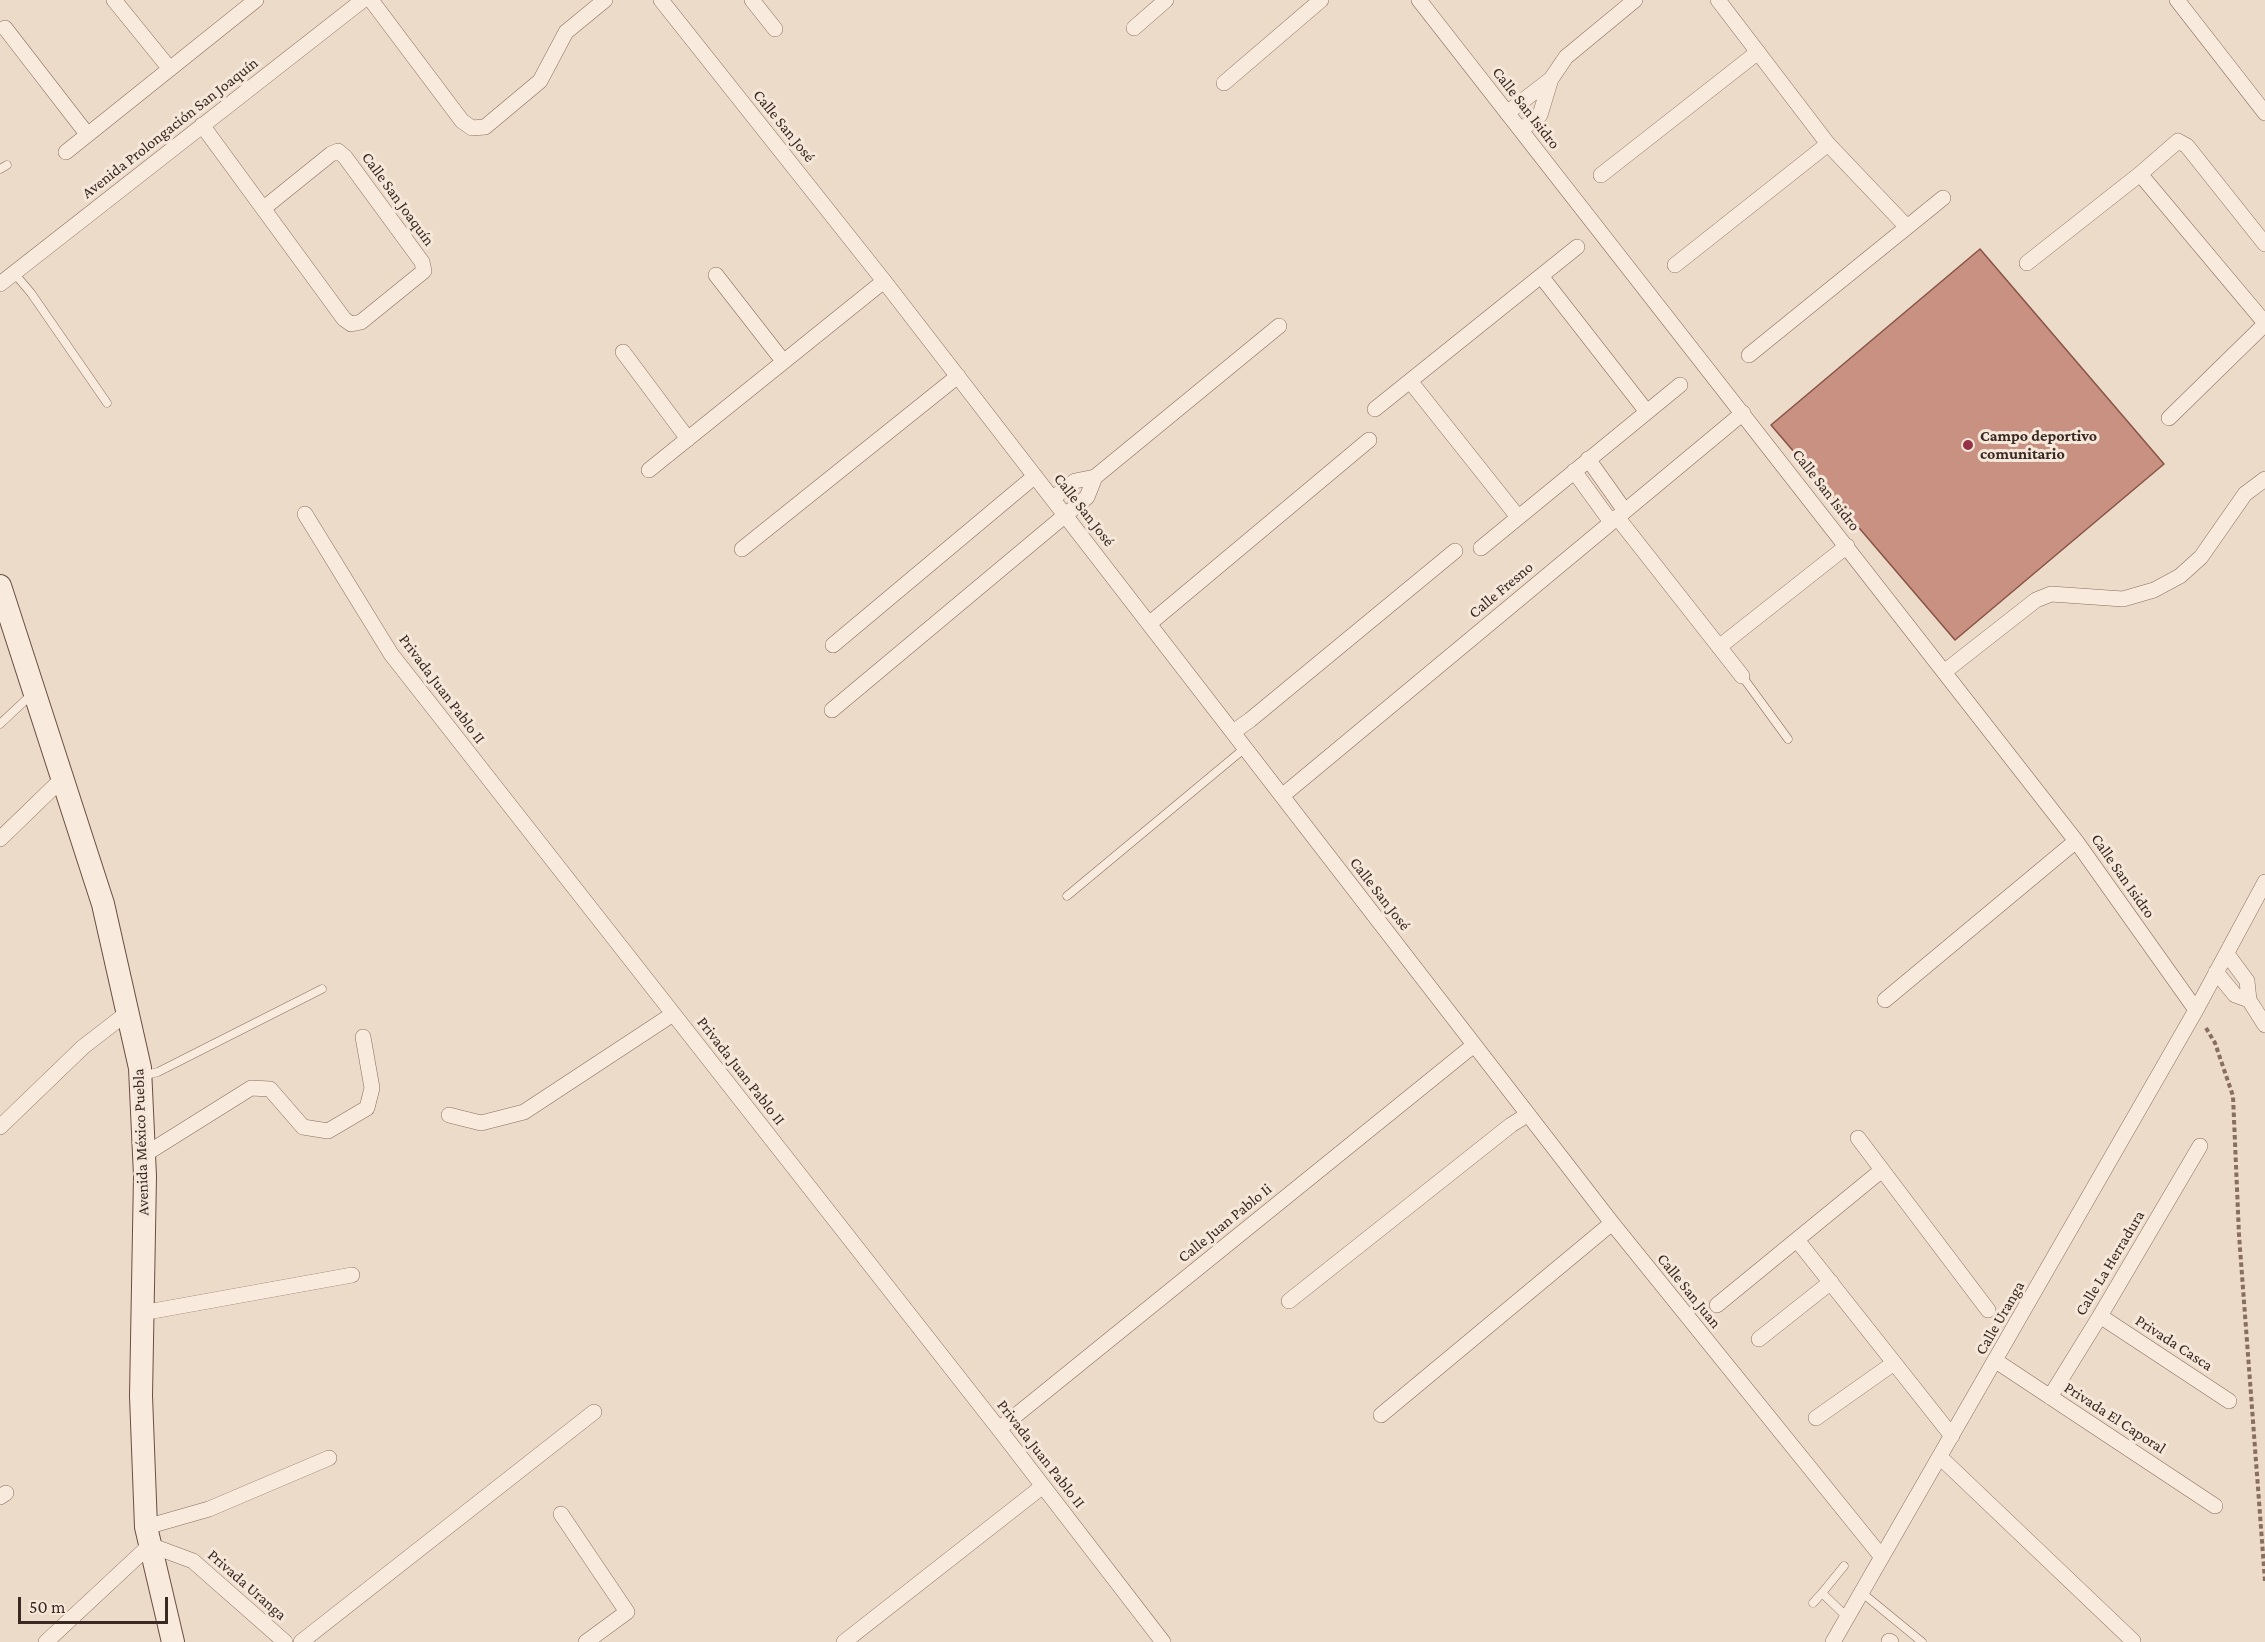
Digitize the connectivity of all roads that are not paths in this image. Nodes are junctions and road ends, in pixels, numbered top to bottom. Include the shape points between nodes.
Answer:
1 (114, 0) edge
2 (363, 0) edge
3 (371, 0) edge
4 (605, 0) edge
5 (661, 0) edge
6 (752, 0) edge
7 (1166, 0) edge
8 (1321, 0) edge
9 (1419, 0) edge
10 (1635, 0) edge
11 (1718, 0) edge
12 (2177, 0) edge
13 (253, 1) edge
14 (5, 28) dead end
15 (1134, 28) dead end
16 (775, 29) dead end
17 (1758, 52) junction
18 (170, 69) junction
19 (1551, 80) junction
20 (1224, 83) dead end
21 (1507, 112) junction
22 (2265, 113) edge
23 (202, 125) junction
24 (1521, 130) junction
25 (87, 134) junction
26 (1828, 144) junction
27 (66, 152) dead end
28 (2140, 174) junction
29 (1601, 176) dead end
30 (1943, 198) dead end
31 (264, 208) junction
32 (1907, 227) junction
33 (2265, 244) edge
34 (1577, 247) dead end
35 (2027, 263) dead end
36 (1675, 265) dead end
37 (14, 273) junction
38 (716, 275) dead end
39 (1541, 276) junction
40 (884, 281) junction
41 (0, 284) edge
42 (2265, 324) edge
43 (1279, 326) dead end
44 (623, 352) dead end
45 (1749, 355) dead end
46 (783, 361) junction
47 (958, 376) junction
48 (1410, 381) junction
49 (1680, 385) dead end
50 (107, 403) dead end
51 (1375, 409) dead end
52 (1647, 412) junction
53 (1743, 413) junction
54 (2169, 418) dead end
55 (688, 439) junction
56 (1369, 440) dead end
57 (1588, 459) junction
58 (649, 470) dead end
59 (1574, 471) junction
60 (1035, 477) junction
61 (1095, 477) junction
62 (2265, 479) edge
63 (1053, 498) junction
64 (305, 514) dead end
65 (1065, 515) junction
66 (1518, 517) junction
67 (1618, 517) junction
68 (1846, 546) junction
69 (1481, 548) dead end
70 (742, 549) dead end
71 (1455, 551) dead end
72 (0, 586) edge
73 (1149, 624) junction
74 (7, 630) edge
75 (833, 645) dead end
76 (1719, 647) junction
77 (1944, 672) junction
78 (1742, 676) joint
79 (34, 693) junction
80 (832, 710) dead end
81 (0, 724) edge
82 (1233, 732) junction
83 (1788, 739) dead end
84 (1245, 748) junction
85 (62, 779) junction
86 (1282, 796) junction
87 (0, 839) edge
88 (2076, 841) junction
89 (2265, 882) edge
90 (1067, 896) dead end
91 (2226, 954) junction
92 (2216, 972) junction
93 (322, 989) dead end
94 (1885, 999) dead end
95 (2250, 1000) junction
96 (2196, 1010) junction
97 (127, 1013) junction
98 (673, 1014) junction
99 (2265, 1026) edge
100 (363, 1037) dead end
101 (1474, 1045) junction
102 (140, 1076) junction
103 (449, 1115) dead end
104 (1527, 1115) junction
105 (0, 1127) edge
106 (1858, 1138) dead end
107 (2200, 1146) dead end
108 (144, 1155) junction
109 (1882, 1170) junction
110 (1611, 1224) junction
111 (1797, 1240) junction
112 (352, 1275) dead end
113 (1830, 1282) junction
114 (1289, 1301) dead end
115 (1717, 1305) dead end
116 (1988, 1310) dead end
117 (142, 1312) junction
118 (2100, 1316) junction
119 (1759, 1339) dead end
120 (1996, 1361) junction
121 (1894, 1363) junction
122 (2050, 1397) junction
123 (2229, 1401) dead end
124 (594, 1412) dead end
125 (1381, 1415) dead end
126 (1816, 1418) dead end
127 (999, 1429) junction
128 (1952, 1436) junction
129 (1940, 1457) junction
130 (329, 1458) dead end
131 (1043, 1486) junction
132 (2216, 1506) dead end
133 (561, 1514) dead end
134 (148, 1536) junction
135 (1881, 1556) junction
136 (1844, 1566) dead end
137 (1861, 1592) junction
138 (1822, 1593) junction
139 (1813, 1603) dead end
140 (1847, 1617) junction
141 (2133, 1641) edge
142 (46, 1642) edge
143 (173, 1642) edge
144 (285, 1642) edge
145 (301, 1642) edge
146 (586, 1642) edge
147 (844, 1642) edge
148 (1163, 1642) edge
149 (1833, 1642) edge
150 (1922, 1642) edge

1 - 18 street
2 - 23 street, Avenida Prolongación San Joaquín
3 - 4 street via 462,122 472,128 485,127 540,81 566,32
5 - 40 street, Calle San José
6 - 16 street
7 - 15 street
8 - 20 street
9 - 21 street, Calle San Isidro
10 - 19 street via 1566,57
11 - 17 street
12 - 22 street
13 - 18 street
14 - 25 street
17 - 26 street
17 - 29 street
18 - 25 street
19 - 21 street
19 - 24 street via 1540,115
21 - 24 street, Calle San Isidro
23 - 31 street, Calle San Joaquín
23 - 37 street, Avenida Prolongación San Joaquín
24 - 53 street, Calle San Isidro
25 - 27 street
26 - 32 street
26 - 36 street
28 - 33 street via 2178,141 2187,146
28 - 35 street
28 - 42 street
30 - 32 street
31 - 31 street, Calle San Joaquín via 338,151 422,262 424,271 361,322 351,324
32 - 45 street
34 - 39 street
37 - 41 street, Avenida Prolongación San Joaquín
37 - 50 lane
38 - 46 street
39 - 48 street
39 - 52 street
40 - 46 street
40 - 47 street, Calle San José
42 - 54 street
43 - 61 street
44 - 55 street
46 - 55 street
47 - 60 street, Calle San José
47 - 70 street
48 - 51 street
48 - 66 street
49 - 52 street
52 - 57 street
53 - 67 street, Calle Fresno
53 - 68 street, Calle San Isidro
55 - 58 street
56 - 73 street
57 - 59 street
57 - 67 street
59 - 66 street
59 - 67 street
60 - 63 street, Calle San José
60 - 75 street
61 - 63 street via 1075,481
61 - 65 street via 1087,497
62 - 77 street via 2245,494 2201,557 2180,576 2154,590 2123,599 2051,594 2036,600
63 - 65 street, Calle San José
64 - 98 street, Privada Juan Pablo II via 391,654
65 - 73 street, Calle San José
65 - 80 street
66 - 69 street
67 - 76 street
67 - 86 street, Calle Fresno
68 - 76 street
68 - 77 street, Calle San Isidro
71 - 82 street
72 - 74 main road, Avenida México Puebla
73 - 82 street, Calle San José
74 - 79 main road, Avenida México Puebla
76 - 78 street
77 - 88 street, Calle San Isidro
78 - 83 lane
79 - 81 lane
79 - 85 main road, Avenida México Puebla
82 - 84 street, Calle San José
84 - 86 street, Calle San José
84 - 90 lane
85 - 87 street
85 - 97 main road, Avenida México Puebla via 103,904
86 - 101 street, Calle San José
88 - 94 street
88 - 96 street, Calle San Isidro
89 - 91 street, Calle Uranga
91 - 92 street, Calle Uranga
91 - 95 street via 2247,981
92 - 95 street via 2235,994
92 - 96 street, Calle Uranga
93 - 102 lane via 158,1072
95 - 99 street
96 - 120 street, Calle Uranga
97 - 102 main road, Avenida México Puebla
97 - 105 street via 83,1047
98 - 103 street via 524,1112 481,1123
98 - 127 street, Privada Juan Pablo II
100 - 108 street via 372,1088 367,1108 328,1131 303,1127 270,1089 251,1088
101 - 104 street, Calle San Juan
101 - 127 street, Calle Juan Pablo Ii
102 - 108 main road, Avenida México Puebla
104 - 110 street, Calle San Juan
104 - 114 street
106 - 109 street
107 - 118 street, Calle La Herradura
108 - 117 main road, Avenida México Puebla
109 - 111 street
109 - 116 street
110 - 125 street
110 - 135 street, Calle San Juan
111 - 113 street
111 - 115 street
112 - 117 street
113 - 119 street
113 - 121 street
117 - 134 main road, Avenida México Puebla via 141,1396
118 - 122 street, Calle La Herradura
118 - 123 street, Privada Casca
120 - 122 street, Privada El Caporal
120 - 128 street, Calle Uranga
121 - 126 street
121 - 128 street
122 - 132 street, Privada El Caporal
124 - 145 street
127 - 131 street, Privada Juan Pablo II
128 - 129 street, Calle Uranga
129 - 135 street, Calle Uranga
129 - 141 street
130 - 134 street
131 - 147 street
131 - 148 street, Privada Juan Pablo II
133 - 146 street via 627,1612
134 - 142 street
134 - 143 main road, Avenida México Puebla
134 - 144 street, Privada Uranga via 193,1561
135 - 137 street, Calle Uranga
136 - 138 lane
137 - 140 street, Calle Uranga
137 - 150 lane
138 - 139 lane
138 - 140 lane
140 - 149 street, Calle Uranga

